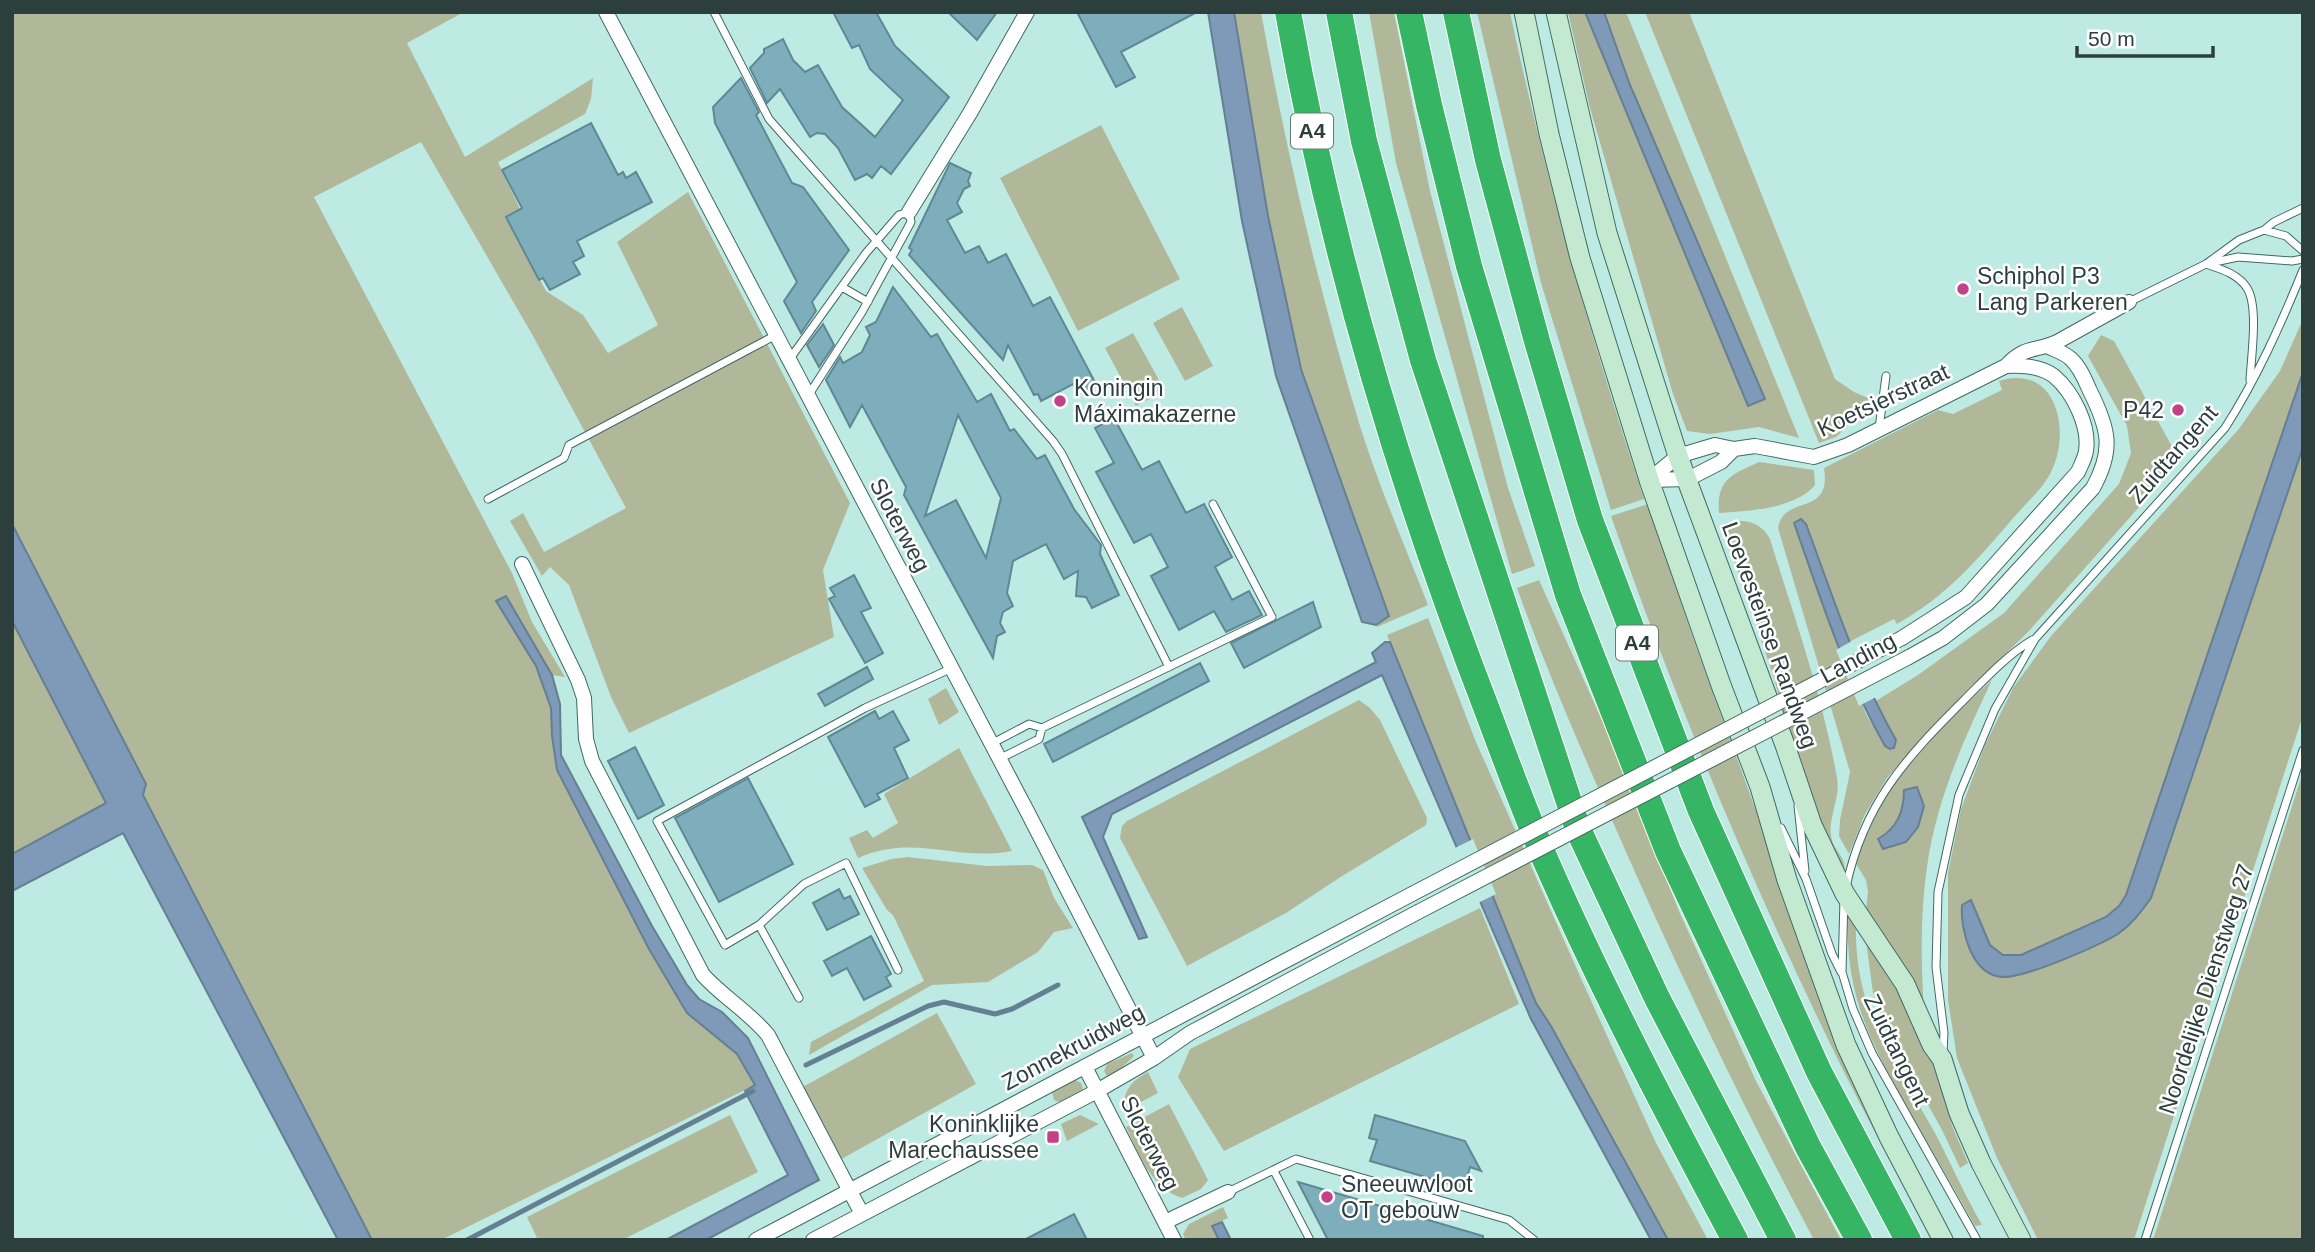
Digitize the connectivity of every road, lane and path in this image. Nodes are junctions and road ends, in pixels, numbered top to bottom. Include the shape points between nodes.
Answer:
1 (606, 12) edge
2 (714, 12) edge
3 (1027, 12) edge
4 (1288, 12) edge
5 (1339, 12) edge
6 (1409, 12) edge
7 (1456, 12) edge
8 (1524, 12) edge
9 (1556, 12) edge
10 (2303, 208) edge
11 (909, 212) junction
12 (2264, 230) junction
13 (877, 241) junction
14 (2303, 251) edge
15 (892, 258) junction
16 (2303, 259) edge
17 (2206, 264) junction
18 (2303, 270) edge
19 (842, 287) junction
20 (868, 302) junction
21 (2129, 302) joint
22 (776, 335) junction
23 (2047, 346) junction
24 (789, 361) junction
25 (2006, 366) junction
26 (2037, 368) junction
27 (1886, 376) dead end
28 (2249, 386) junction
29 (808, 397) junction
30 (1878, 430) junction
31 (1734, 449) junction
32 (1678, 456) junction
33 (1688, 479) junction
34 (1649, 480) junction
35 (488, 499) dead end
36 (1213, 504) dead end
37 (523, 564) dead end
38 (2035, 639) junction
39 (1169, 667) junction
40 (950, 669) junction
41 (1042, 728) junction
42 (990, 744) junction
43 (2303, 750) edge
44 (999, 759) junction
45 (1797, 783) junction
46 (1760, 787) junction
47 (1806, 879) junction
48 (1412, 894) joint
49 (1845, 894) junction
50 (1418, 912) joint
51 (759, 925) junction
52 (898, 970) dead end
53 (1842, 972) junction
54 (799, 998) dead end
55 (1142, 1036) junction
56 (1154, 1058) junction
57 (1942, 1059) junction
58 (1085, 1066) junction
59 (1097, 1091) junction
60 (1275, 1171) junction
61 (850, 1190) junction
62 (1228, 1192) joint
63 (862, 1214) junction
64 (1165, 1222) junction
65 (755, 1240) edge
66 (813, 1240) edge
67 (1174, 1240) edge
68 (1310, 1240) edge
69 (1534, 1240) edge
70 (1735, 1240) edge
71 (1783, 1240) edge
72 (1859, 1240) edge
73 (1909, 1240) edge
74 (1943, 1240) edge
75 (1977, 1240) edge
76 (2021, 1240) edge
77 (2145, 1240) edge

1 - 22 street, Sloterweg
2 - 13 lane via 769,119
3 - 11 street
4 - 70 highway, A4 via 1340,250 1382,407 1460,639 1549,868 1623,1024
5 - 71 highway, A4 via 1364,141 1423,360 1578,829 1657,998
6 - 72 highway, A4 via 1469,266 1568,595 1668,851 1808,1147
7 - 73 highway, A4 via 1488,160 1590,520 1701,811 1819,1072
8 - 34 street via 1580,258
9 - 32 street, Loevesteinse Randweg via 1607,233
10 - 12 lane, Koetsierstraat
11 - 13 lane via 899,215
11 - 15 lane via 911,222
12 - 14 lane via 2286,236
12 - 17 lane, Koetsierstraat via 2239,240
13 - 15 lane
13 - 19 lane
15 - 20 lane
15 - 39 lane via 1053,441
16 - 17 lane, Koetsierstraat via 2238,257
17 - 21 lane, Koetsierstraat
17 - 28 lane via 2237,277 2249,289 2253,328
18 - 28 lane, Zuidtangent
19 - 20 lane
19 - 24 lane
20 - 29 lane
21 - 23 street, Koetsierstraat
22 - 24 street, Sloterweg
22 - 35 lane via 569,445 564,457
23 - 25 street, Koetsierstraat via 2015,355
23 - 26 lane
23 - 50 street, Landing, bridge via 2070,357 2100,411 2108,434 2104,467 2093,488 1987,604 1909,657
24 - 29 street, Sloterweg
25 - 26 street
25 - 30 street, Koetsierstraat
26 - 48 street, Landing, bridge via 2053,375 2080,414 2087,436 2086,453 2078,472 1966,597 1902,638
27 - 30 lane
28 - 38 lane, Zuidtangent via 2225,428
29 - 40 street, Sloterweg
30 - 31 street, Koetsierstraat via 1814,457 1755,446
31 - 32 street, Koetsierstraat via 1715,445
31 - 33 street via 1721,462
32 - 33 street, Loevesteinse Randweg
32 - 34 street, Koetsierstraat
33 - 34 street
33 - 45 street, Loevesteinse Randweg
34 - 46 street
36 - 39 lane via 1272,617
37 - 61 street via 579,680 592,761 703,975 768,1035
38 - 49 lane, Zuidtangent via 2009,654 1891,779 1860,836
38 - 57 lane, Zuidtangent via 1990,719 1950,827 1937,892
39 - 41 lane
40 - 42 street, Sloterweg
40 - 51 lane via 865,708 657,821 725,944
41 - 42 lane via 1029,724
41 - 44 lane via 1038,739
42 - 44 street, Sloterweg
43 - 77 lane, Noordelijke Dienstweg 27
44 - 55 street, Sloterweg
45 - 47 lane
45 - 49 street, Loevesteinse Randweg
46 - 47 lane
46 - 74 street via 1787,880 1846,1045
47 - 53 lane
48 - 55 street, Zonnekruidweg
49 - 53 lane, Zuidtangent
49 - 57 street, Loevesteinse Randweg via 1905,984
50 - 56 street, Zonnekruidweg via 1189,1033
51 - 52 lane via 804,884 846,863
51 - 54 lane
53 - 75 lane, Zuidtangent via 1872,1054
55 - 56 street, Sloterweg
55 - 58 street, Zonnekruidweg
56 - 59 street, Zonnekruidweg
57 - 76 street, Loevesteinse Randweg via 1959,1113
58 - 59 street, Sloterweg
58 - 61 street, Zonnekruidweg
59 - 63 street, Zonnekruidweg
59 - 64 street, Sloterweg
60 - 62 lane
60 - 68 lane
60 - 69 lane via 1296,1159 1509,1220
61 - 63 street
61 - 65 street, Zonnekruidweg
62 - 64 street
63 - 66 street, Zonnekruidweg
64 - 67 street, Sloterweg

